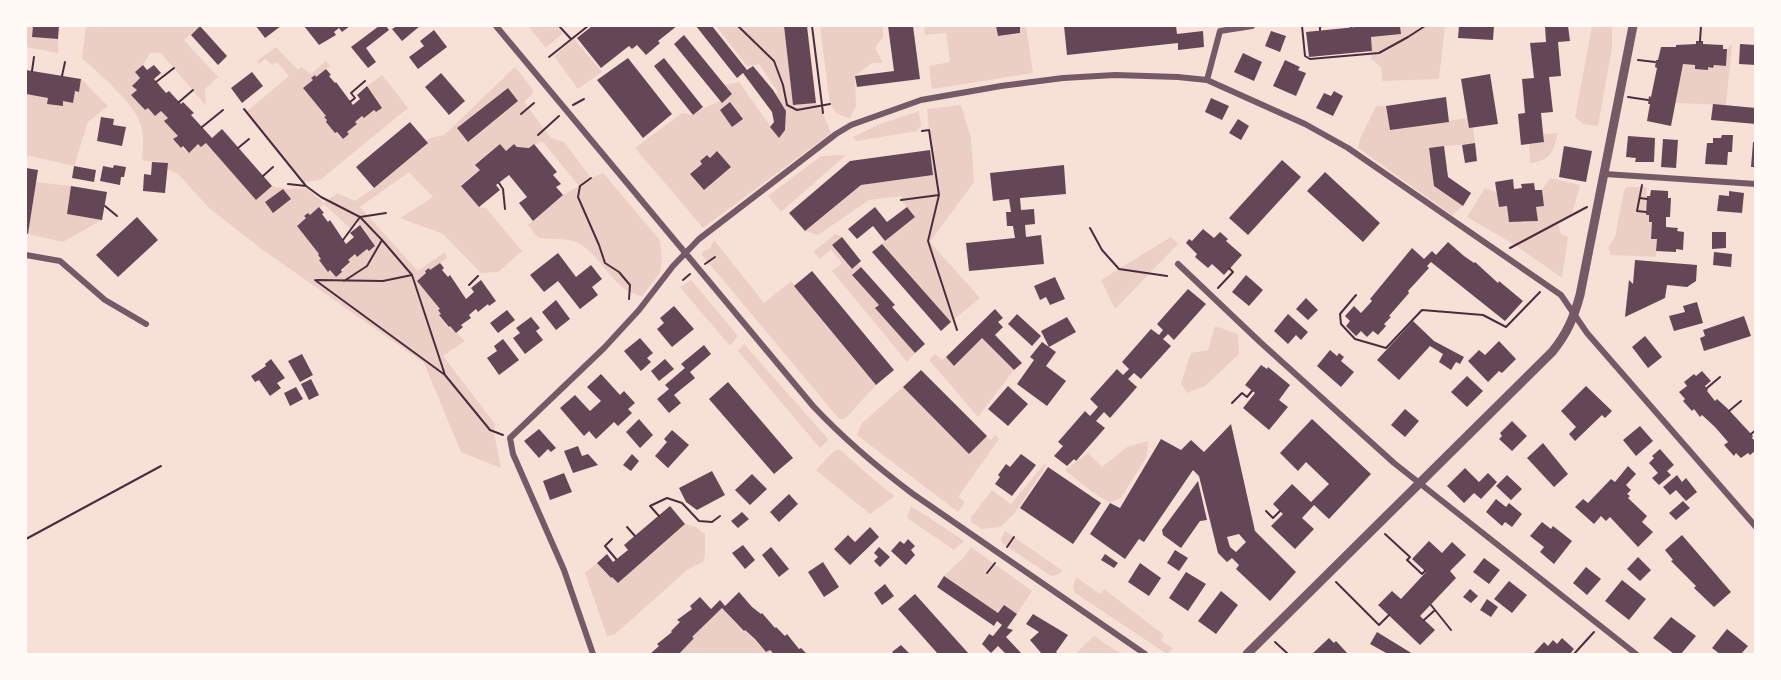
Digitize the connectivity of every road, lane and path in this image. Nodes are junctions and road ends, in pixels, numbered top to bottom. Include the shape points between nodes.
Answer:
1 (496, 26) edge
2 (559, 26) edge
3 (588, 26) edge
4 (738, 26) edge
5 (812, 26) edge
6 (1252, 26) edge
7 (1302, 26) edge
8 (1320, 26) edge
9 (1425, 26) edge
10 (1633, 26) edge
11 (1701, 26) edge
12 (1320, 30) dead end
13 (571, 39) junction
14 (1700, 41) dead end
15 (34, 57) dead end
16 (549, 57) dead end
17 (1626, 58) junction
18 (64, 62) dead end
19 (1655, 62) dead end
20 (174, 68) dead end
21 (32, 71) dead end
22 (62, 76) dead end
23 (1207, 80) junction
24 (365, 81) dead end
25 (156, 82) dead end
26 (193, 90) dead end
27 (1620, 95) junction
28 (1648, 100) dead end
29 (179, 102) dead end
30 (350, 102) dead end
31 (534, 103) dead end
32 (830, 104) dead end
33 (822, 105) junction
34 (244, 109) dead end
35 (223, 110) dead end
36 (823, 113) dead end
37 (521, 114) dead end
38 (551, 124) dead end
39 (202, 127) dead end
40 (922, 131) dead end
41 (538, 135) dead end
42 (249, 139) dead end
43 (238, 148) dead end
44 (273, 167) dead end
45 (1605, 174) junction
46 (263, 176) dead end
47 (1644, 176) junction
48 (591, 178) dead end
49 (499, 183) dead end
50 (288, 184) dead end
51 (1755, 184) edge
52 (306, 186) junction
53 (939, 195) junction
54 (1640, 198) junction
55 (1647, 199) dead end
56 (901, 200) dead end
57 (1600, 200) junction
58 (105, 206) dead end
59 (505, 209) dead end
60 (1646, 212) dead end
61 (386, 213) dead end
62 (117, 216) dead end
63 (360, 217) junction
64 (1090, 228) dead end
65 (343, 240) dead end
66 (382, 240) junction
67 (685, 253) junction
68 (1500, 253) junction
69 (26, 255) edge
70 (1178, 264) dead end
71 (1229, 268) dead end
72 (412, 275) junction
73 (478, 276) dead end
74 (1167, 276) dead end
75 (344, 281) junction
76 (469, 285) dead end
77 (1546, 286) junction
78 (1211, 295) junction
79 (1356, 295) dead end
80 (629, 299) dead end
81 (1575, 316) junction
82 (146, 324) dead end
83 (957, 330) dead end
84 (445, 375) junction
85 (1720, 377) dead end
86 (1707, 388) dead end
87 (1252, 391) dead end
88 (1741, 401) dead end
89 (1232, 403) dead end
90 (1729, 411) dead end
91 (1755, 430) edge
92 (1751, 434) dead end
93 (510, 438) junction
94 (161, 466) dead end
95 (1419, 483) junction
96 (1280, 510) dead end
97 (1266, 512) dead end
98 (658, 516) dead end
99 (720, 516) dead end
100 (1377, 525) junction
101 (627, 527) dead end
102 (1755, 527) edge
103 (635, 536) dead end
104 (26, 539) edge
105 (612, 539) dead end
106 (616, 559) dead end
107 (1425, 571) dead end
108 (1328, 573) junction
109 (1431, 605) dead end
110 (1435, 610) junction
111 (1389, 615) dead end
112 (1424, 621) dead end
113 (1599, 625) junction
114 (1451, 630) dead end
115 (1267, 633) junction
116 (592, 654) edge
117 (1145, 654) edge
118 (1247, 654) edge
119 (1288, 654) edge
120 (1574, 654) edge
121 (1636, 654) edge

1 - 67 street
2 - 13 path
3 - 13 path
4 - 33 path via 774,61 787,105 797,110
5 - 33 path
6 - 23 street via 1220,31
7 - 9 path via 1305,56 1310,59 1379,53
8 - 12 path
10 - 17 street
11 - 14 path
13 - 16 path
15 - 21 path
17 - 19 path
17 - 27 street
18 - 22 path
20 - 25 path
23 - 67 street via 1115,75 1063,78 921,100 836,134
23 - 68 street via 1348,148
24 - 30 path via 351,93 355,98
26 - 29 path
27 - 28 path
27 - 45 street
31 - 37 path
32 - 33 path
33 - 36 path
34 - 52 path
35 - 39 path
38 - 41 path
40 - 53 path via 929,130
42 - 43 path
44 - 46 path
45 - 47 street
45 - 57 street
47 - 51 street
47 - 54 path
48 - 80 path via 579,186 578,197 605,263 630,285
49 - 59 path
50 - 52 path
52 - 63 path
53 - 56 path
53 - 83 path via 928,242
54 - 55 path
54 - 60 path via 1637,211
57 - 68 path
57 - 81 street
58 - 62 path
61 - 63 path
63 - 65 path
63 - 66 path
64 - 74 path via 1119,269
66 - 72 path
66 - 75 path via 367,266
67 - 93 street via 604,348
67 - 117 street via 841,436 913,494
68 - 77 street
69 - 82 street via 60,261 105,300
70 - 78 street
71 - 78 path via 1233,272
72 - 75 path via 383,281
72 - 84 path
73 - 76 path
75 - 84 path via 315,280
77 - 79 path via 1506,327 1483,315 1422,310 1386,348 1355,339 1341,324 1340,314
77 - 81 street via 1561,296
78 - 95 street
81 - 95 street via 1552,352
81 - 102 street
84 - 93 path via 490,430
85 - 86 path
87 - 89 path via 1246,397 1242,393
88 - 90 path
91 - 92 path
93 - 116 street via 513,454 564,570
94 - 104 path
95 - 100 street
95 - 113 street
96 - 97 path via 1272,518
98 - 99 path via 650,506 667,498 682,503 699,521 712,522
100 - 107 path via 1410,557 1407,560 1422,574
100 - 108 street
101 - 103 path
105 - 106 path via 605,546
108 - 111 path via 1379,625
108 - 115 street
109 - 110 path
110 - 112 path
110 - 114 path
113 - 120 path
113 - 121 street
115 - 118 street
115 - 119 path

